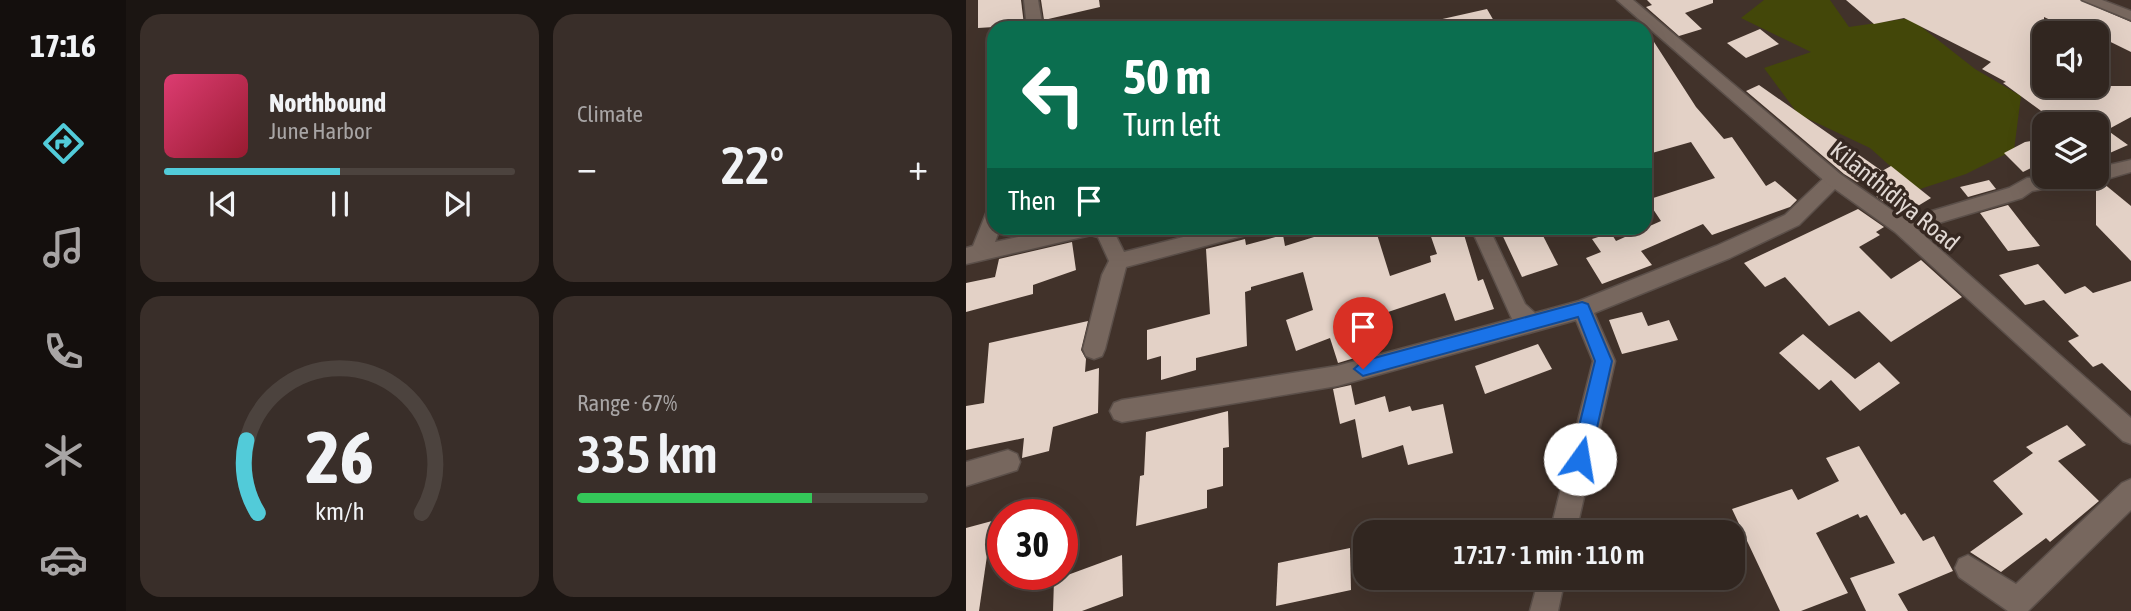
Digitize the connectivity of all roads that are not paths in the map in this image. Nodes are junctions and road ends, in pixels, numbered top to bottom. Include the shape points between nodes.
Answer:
1 (1031, 0) edge
2 (1625, 0) edge
3 (2089, 0) edge
4 (2131, 16) edge
5 (1034, 21) edge
6 (1650, 21) edge
7 (1652, 23) edge
8 (2131, 166) edge
9 (2109, 172) edge
10 (1834, 179) junction
11 (2032, 184) edge
12 (1902, 228) junction
13 (987, 229) edge
14 (1060, 235) edge
15 (1106, 235) edge
16 (1219, 235) edge
17 (1483, 235) edge
18 (974, 254) edge
19 (1119, 261) junction
20 (1582, 309) junction
21 (1532, 323) junction
22 (1094, 349) dead end
23 (1122, 411) dead end
24 (2131, 433) edge
25 (1008, 462) dead end
26 (966, 474) edge
27 (2131, 492) edge
28 (1566, 520) edge
29 (1968, 568) dead end
30 (1549, 590) edge
31 (1544, 611) edge

1 - 5 street
2 - 6 street, Kilanthidiya Road
3 - 4 street
7 - 10 street, Kilanthidiya Road
8 - 9 street
10 - 12 street, Kilanthidiya Road
10 - 20 street via 1792,219
11 - 12 street
12 - 24 street, Kilanthidiya Road
13 - 18 street
14 - 18 street
15 - 19 street
16 - 19 street
17 - 21 street via 1517,310
19 - 22 street
20 - 21 street
20 - 28 street via 1604,361
21 - 23 street via 1336,376
25 - 26 street
27 - 29 street via 2018,601
30 - 31 street

